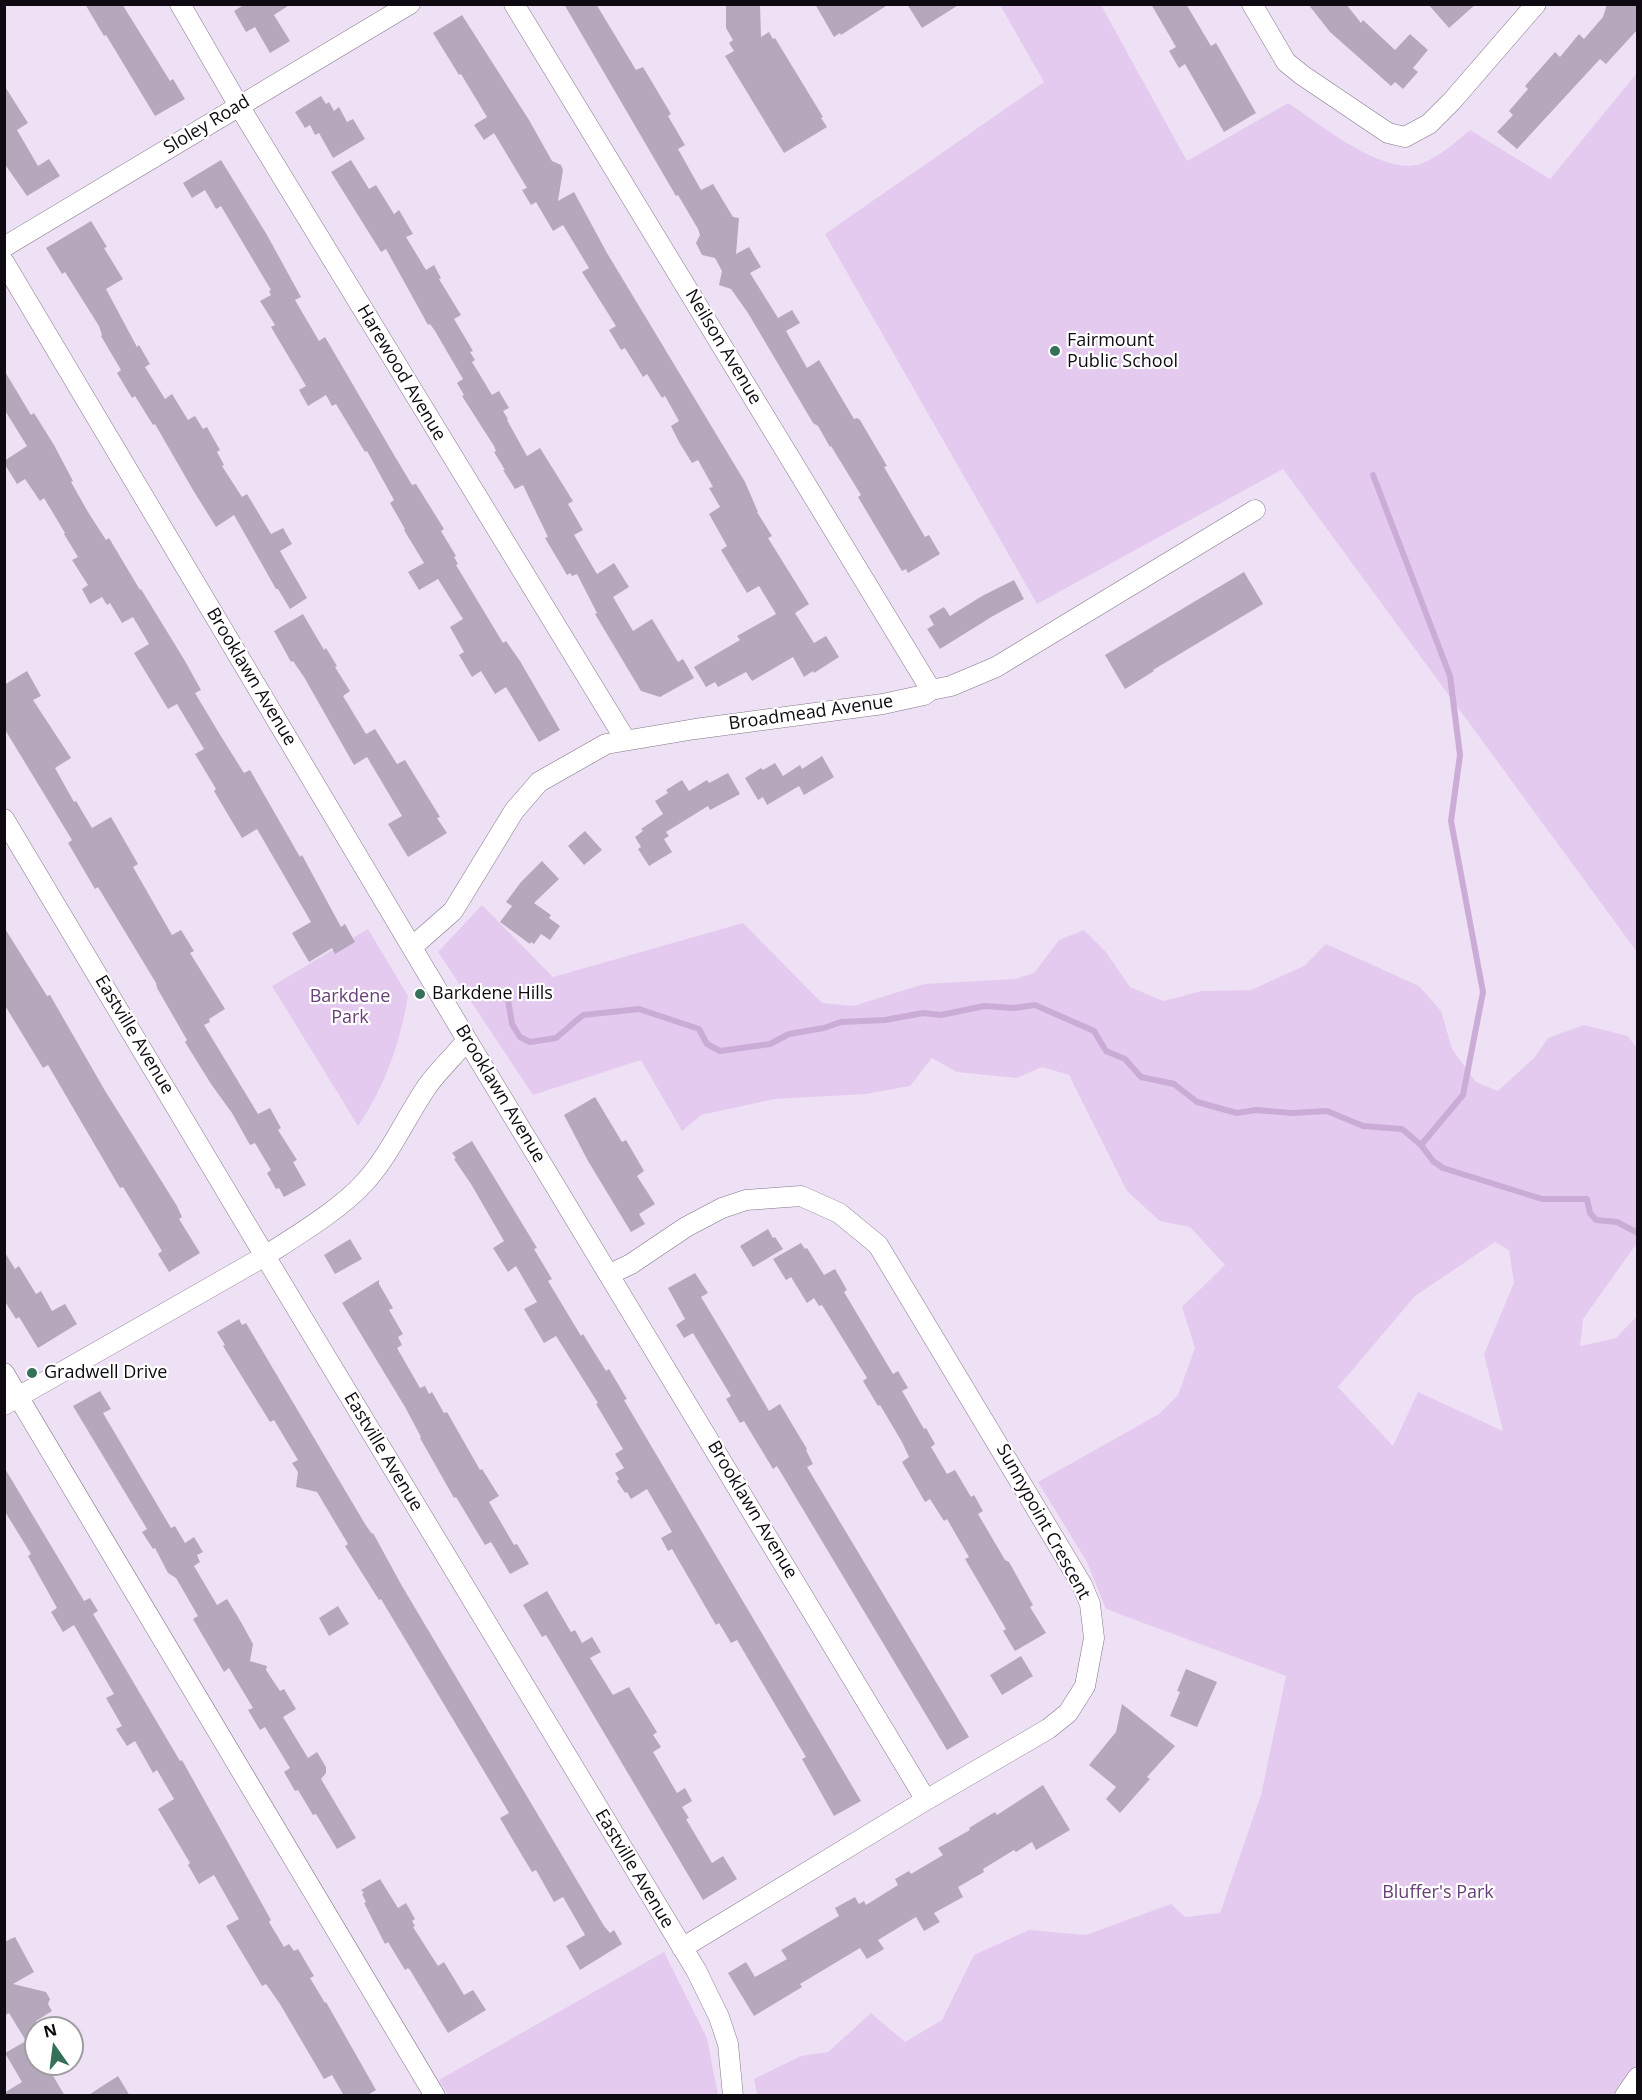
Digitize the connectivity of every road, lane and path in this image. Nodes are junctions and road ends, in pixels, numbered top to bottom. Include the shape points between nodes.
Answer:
1 (180, 4) edge
2 (410, 4) edge
3 (514, 4) edge
4 (1252, 4) edge
5 (1536, 4) edge
6 (239, 106) junction
7 (4, 247) edge
8 (4, 262) edge
9 (1255, 510) dead end
10 (931, 690) junction
11 (625, 739) junction
12 (4, 819) edge
13 (412, 947) junction
14 (467, 1040) junction
15 (265, 1256) junction
16 (610, 1274) junction
17 (4, 1372) edge
18 (11, 1401) edge
19 (926, 1800) junction
20 (682, 1948) junction
21 (1638, 2077) edge
22 (435, 2096) edge
23 (733, 2096) edge
24 (1624, 2096) edge

1 - 6 street, Harewood Avenue
2 - 6 street, Sloley Road
3 - 10 street, Neilson Avenue
4 - 5 street via 1286,62 1388,133 1405,137 1430,124
6 - 7 street, Sloley Road
6 - 11 street, Harewood Avenue
8 - 13 street, Brooklawn Avenue
9 - 10 street, Broadmead Avenue via 996,667
10 - 11 street, Broadmead Avenue via 883,704
11 - 13 street, Broadmead Avenue via 606,744 539,782 514,811 453,911
12 - 15 street, Eastville Avenue
13 - 14 street, Brooklawn Avenue
14 - 15 street via 429,1084 365,1182
14 - 16 street, Brooklawn Avenue
15 - 18 street
15 - 20 street, Eastville Avenue
16 - 19 street, Brooklawn Avenue
16 - 19 street, Sunnypoint Crescent via 713,1212 746,1200 801,1196 839,1213 878,1245 1026,1488 1090,1604 1094,1638 1085,1686 1068,1713 1048,1729
17 - 18 street
18 - 22 street
19 - 20 street, Sunnypoint Crescent
20 - 23 street, Eastville Avenue via 696,1970 728,2044
21 - 24 street

